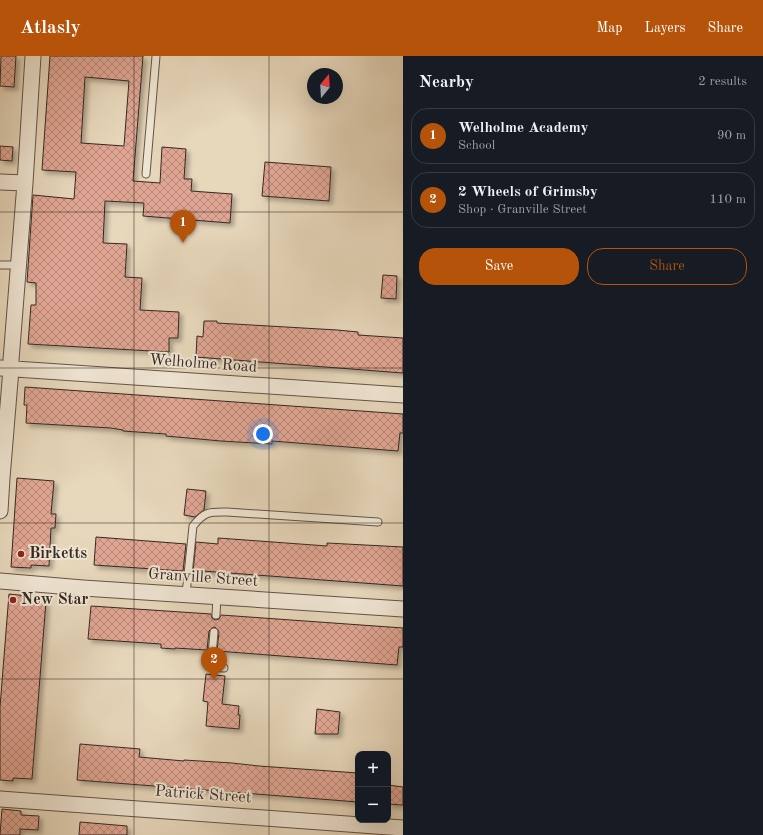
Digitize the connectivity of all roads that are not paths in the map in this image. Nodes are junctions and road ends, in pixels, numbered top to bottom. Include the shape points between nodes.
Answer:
1 (33, 56) edge
2 (156, 56) edge
3 (146, 174) dead end
4 (0, 182) edge
5 (25, 183) junction
6 (0, 265) edge
7 (18, 266) junction
8 (5, 368) edge
9 (403, 395) edge
10 (0, 511) edge
11 (378, 522) dead end
12 (0, 581) edge
13 (186, 594) junction
14 (217, 597) junction
15 (403, 609) edge
16 (216, 615) dead end
17 (214, 632) dead end
18 (224, 668) dead end
19 (0, 799) edge
20 (403, 828) edge

1 - 5 street
2 - 3 lane
4 - 5 street
5 - 7 street
6 - 7 lane
7 - 8 street
8 - 9 street, Welholme Road
8 - 10 street
11 - 13 lane via 210,512 200,517 193,526
12 - 13 street, Granville Street
13 - 14 street, Granville Street
14 - 15 street, Granville Street
14 - 16 lane
17 - 18 lane via 211,667
19 - 20 street, Patrick Street

